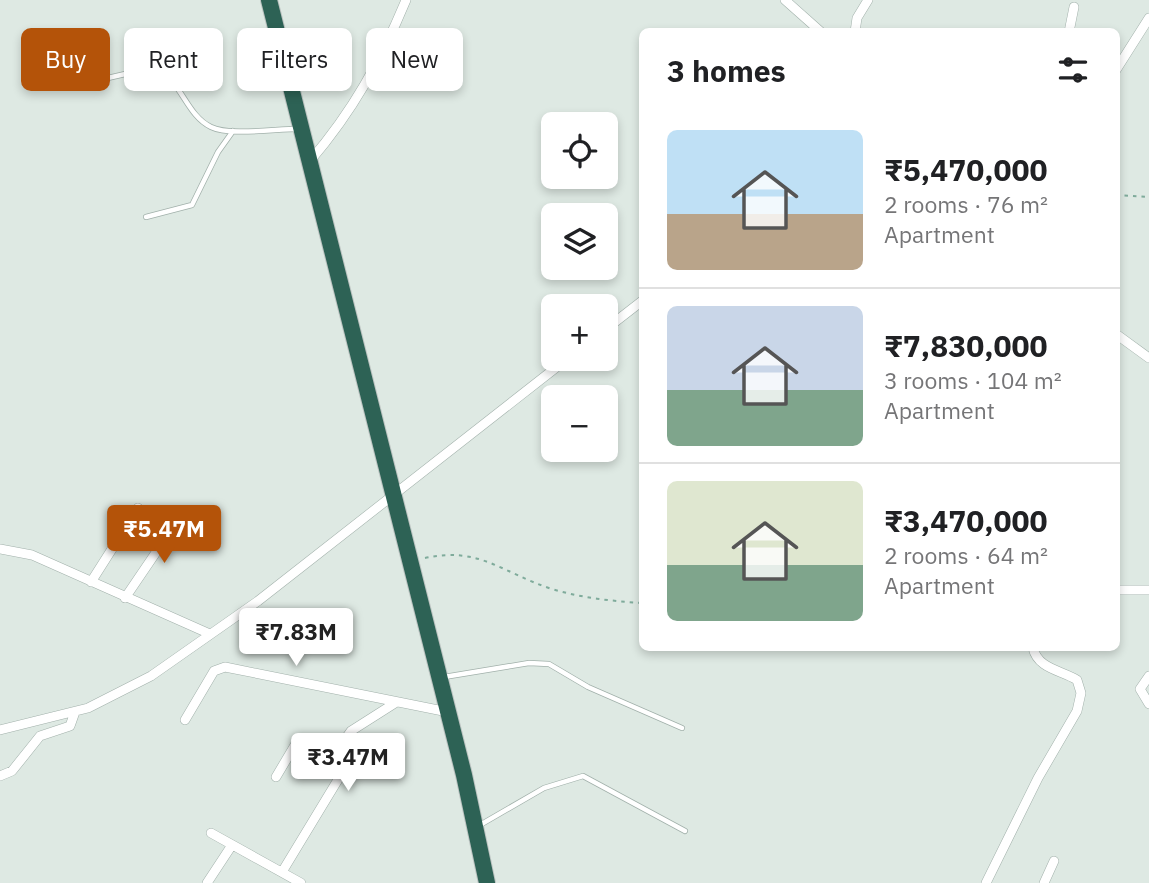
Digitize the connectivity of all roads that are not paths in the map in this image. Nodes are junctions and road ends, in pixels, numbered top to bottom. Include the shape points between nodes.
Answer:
1 (269, 0) edge
2 (407, 0) edge
3 (785, 0) edge
4 (868, 0) edge
5 (1074, 7) dead end
6 (1149, 18) edge
7 (816, 28) edge
8 (856, 28) edge
9 (1070, 28) edge
10 (1120, 64) edge
11 (110, 76) edge
12 (302, 129) junction
13 (233, 131) junction
14 (310, 161) junction
15 (146, 217) dead end
16 (639, 304) edge
17 (618, 320) edge
18 (1120, 337) edge
19 (1149, 358) edge
20 (553, 371) edge
21 (395, 503) junction
22 (138, 508) dead end
23 (180, 517) dead end
24 (0, 549) edge
25 (91, 582) junction
26 (1120, 590) edge
27 (1149, 590) edge
28 (125, 598) junction
29 (210, 634) junction
30 (1034, 651) edge
31 (1149, 676) edge
32 (439, 678) junction
33 (395, 703) junction
34 (1149, 704) edge
35 (448, 712) junction
36 (74, 715) junction
37 (185, 720) dead end
38 (681, 728) dead end
39 (0, 730) edge
40 (345, 757) junction
41 (0, 776) edge
42 (276, 777) dead end
43 (476, 828) junction
44 (685, 831) dead end
45 (211, 833) dead end
46 (232, 845) junction
47 (1054, 861) dead end
48 (282, 872) junction
49 (207, 883) edge
50 (301, 883) edge
51 (487, 883) edge
52 (986, 883) edge
53 (1044, 883) edge

1 - 12 highway
2 - 14 street via 358,100
3 - 7 street
4 - 8 street
5 - 9 street
6 - 10 street
11 - 13 lane via 141,68 158,70 203,122
12 - 13 lane
12 - 14 highway
13 - 15 lane via 191,205
14 - 21 highway
16 - 17 street
18 - 19 street
20 - 21 street
21 - 29 street
21 - 32 highway
22 - 25 street
23 - 28 street
24 - 25 street via 32,555
25 - 28 street
26 - 27 street
28 - 29 street
29 - 36 street via 123,692
30 - 52 street via 1044,664 1077,680 1081,692 1073,720 1038,778
31 - 34 street via 1140,690
32 - 35 highway
32 - 38 lane via 529,663 549,664 588,687
33 - 35 street
33 - 37 street via 225,667 214,671
33 - 40 street via 351,731
35 - 43 highway
36 - 39 street
36 - 41 street via 70,726 40,736 12,771
40 - 42 street via 295,745
40 - 48 street via 337,783
43 - 44 lane via 530,795 583,776
43 - 51 highway
45 - 46 street
46 - 48 street
46 - 49 street
47 - 53 street
48 - 50 street

